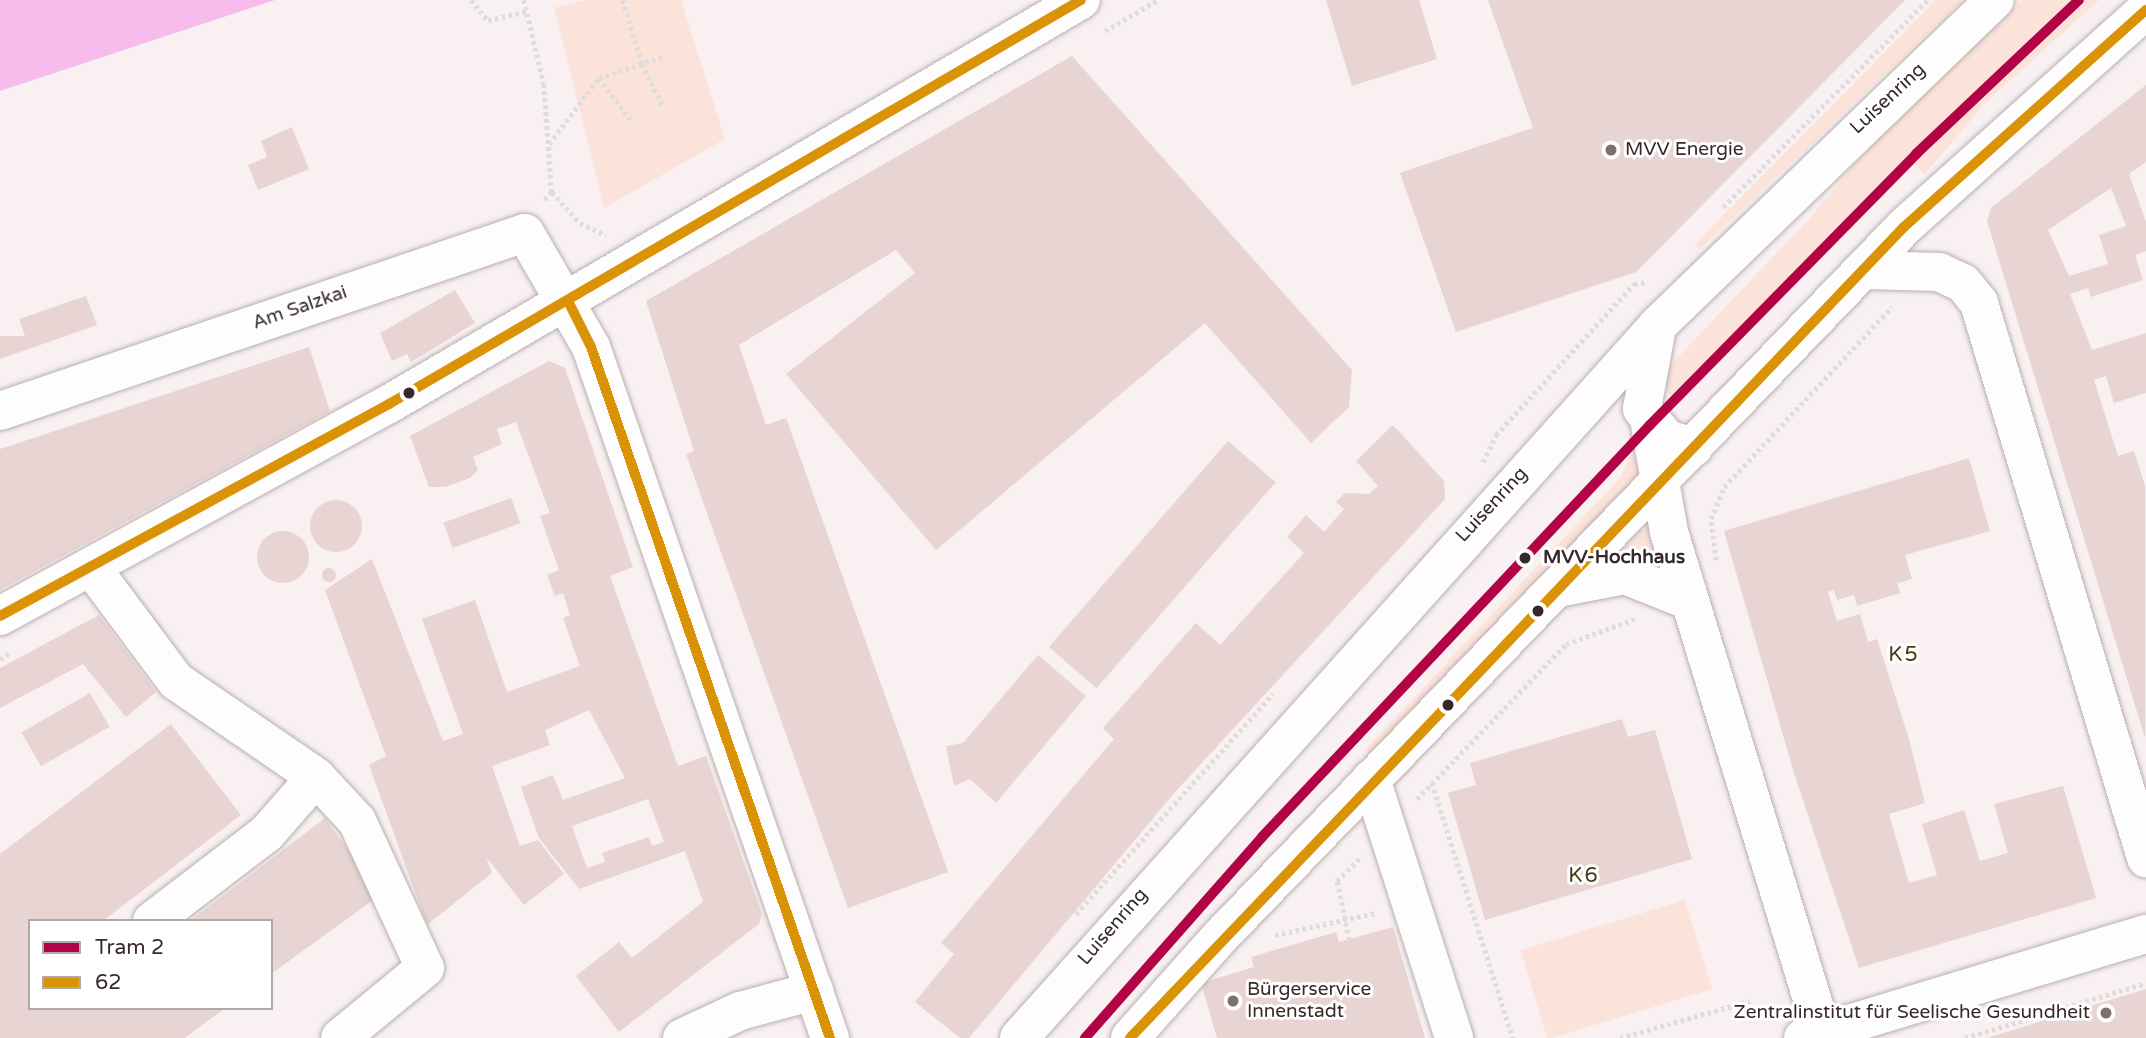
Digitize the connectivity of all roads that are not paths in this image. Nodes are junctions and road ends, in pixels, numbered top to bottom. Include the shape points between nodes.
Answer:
1 (1081, 0) edge
2 (1995, 0) edge
3 (2146, 10) edge
4 (1865, 270) junction
5 (575, 315) junction
6 (1658, 325) junction
7 (0, 411) edge
8 (1650, 425) junction
9 (1694, 447) junction
10 (1657, 484) junction
11 (91, 567) junction
12 (1557, 587) junction
13 (1690, 601) junction
14 (0, 616) edge
15 (316, 777) junction
16 (1371, 779) junction
17 (2146, 858) edge
18 (155, 919) edge
19 (2146, 934) edge
20 (814, 991) junction
21 (1817, 1036) edge
22 (340, 1038) edge
23 (682, 1038) edge
24 (830, 1038) edge
25 (1019, 1038) edge
26 (1130, 1038) edge
27 (1454, 1038) edge

1 - 5 street
2 - 6 street, Luisenring
3 - 4 street via 2003,135
4 - 9 street
4 - 17 street via 1939,272 1963,283 1979,303
5 - 7 street, Am Salzkai via 525,233
5 - 11 street
5 - 20 street
6 - 8 street via 1642,409
6 - 25 street, Luisenring
8 - 9 street via 1667,439
8 - 10 street
9 - 10 street
10 - 12 street
10 - 13 street
11 - 14 street
11 - 15 street via 176,681
12 - 13 street via 1625,575
12 - 16 street
13 - 21 street
15 - 18 street via 267,833
15 - 22 street via 357,821 425,968
16 - 26 street
16 - 27 street
19 - 21 street
20 - 23 street via 740,1011
20 - 24 street

